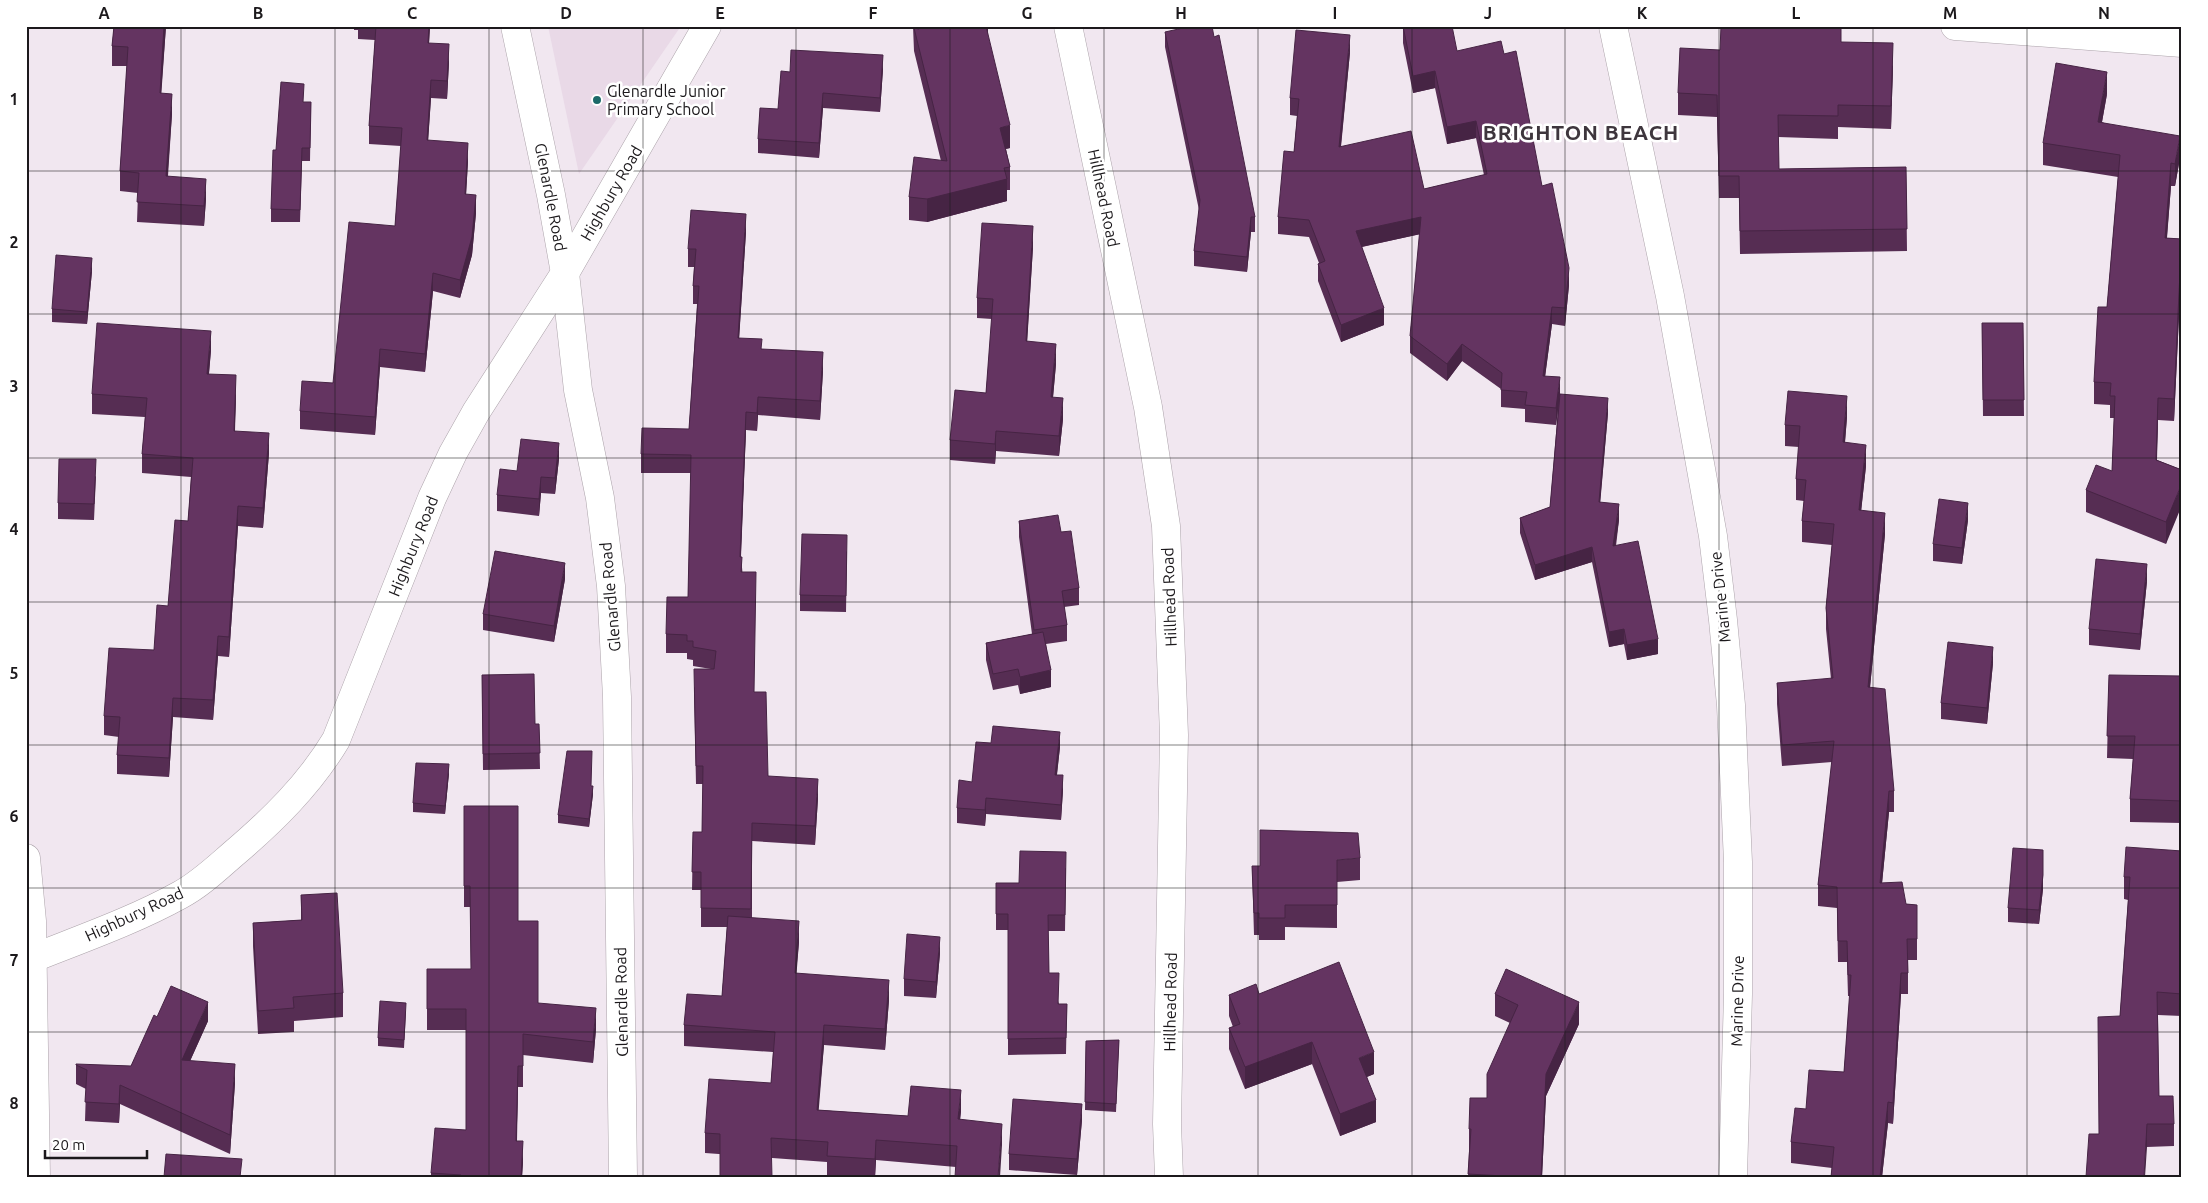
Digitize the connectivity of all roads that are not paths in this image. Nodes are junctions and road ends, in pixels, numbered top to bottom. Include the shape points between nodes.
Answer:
1 (515, 26) edge
2 (707, 26) edge
3 (1068, 26) edge
4 (1955, 26) edge
5 (1619, 27) edge
6 (2182, 43) edge
7 (565, 273) junction
8 (26, 858) edge
9 (29, 960) edge
10 (36, 1177) edge
11 (623, 1177) edge
12 (1169, 1177) edge
13 (1733, 1177) edge

1 - 7 street, Glenardle Road
2 - 7 street, Highbury Road
3 - 12 street, Hillhead Road via 1148,407 1166,526 1174,735
4 - 6 street
5 - 13 street, Marine Drive via 1713,536 1723,620 1731,705 1738,862
7 - 9 street, Highbury Road via 453,453 336,740 320,767 255,835 183,894 140,916
7 - 11 street, Glenardle Road via 578,390 600,498 611,586 618,697
8 - 9 street via 32,921
9 - 10 street

